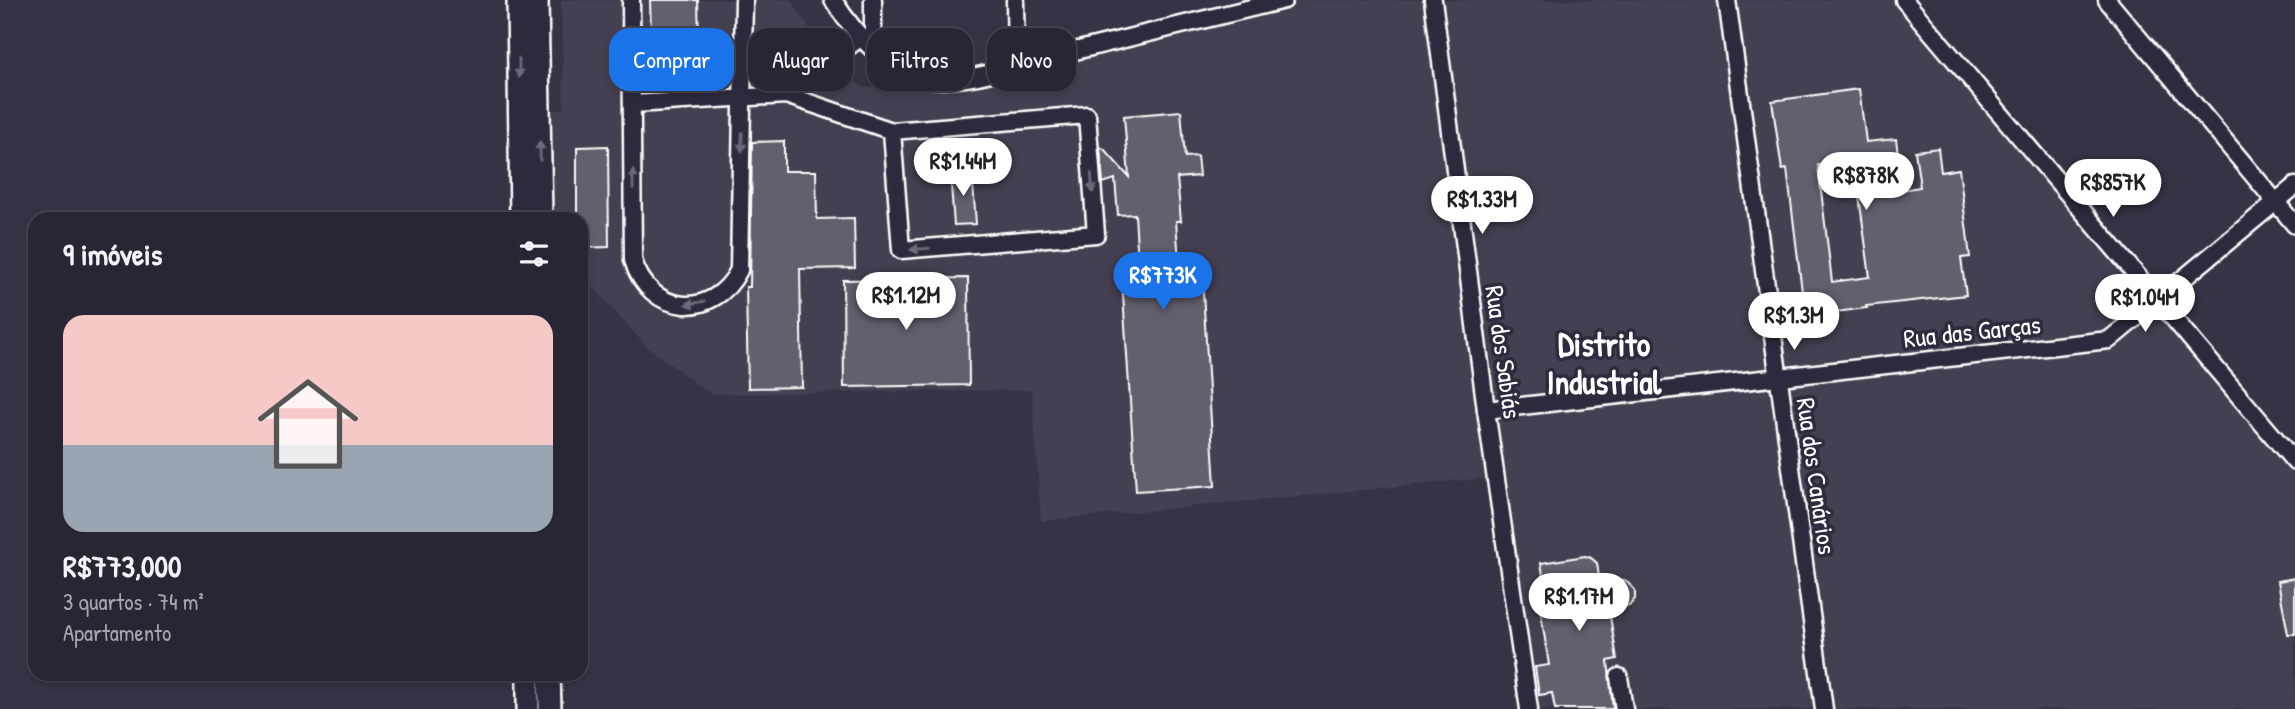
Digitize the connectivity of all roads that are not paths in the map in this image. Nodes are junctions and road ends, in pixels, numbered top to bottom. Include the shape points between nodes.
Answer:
1 (518, 0) edge
2 (537, 0) edge
3 (631, 0) edge
4 (744, 0) edge
5 (834, 0) edge
6 (873, 0) edge
7 (1015, 0) edge
8 (1284, 0) edge
9 (1433, 0) edge
10 (1727, 0) edge
11 (1903, 0) edge
12 (2107, 0) edge
13 (1227, 7) edge
14 (873, 28) edge
15 (1015, 28) edge
16 (861, 37) junction
17 (867, 43) edge
18 (1076, 49) edge
19 (786, 95) junction
20 (742, 98) junction
21 (632, 104) junction
22 (892, 131) junction
23 (2295, 186) edge
24 (2276, 202) junction
25 (521, 212) edge
26 (541, 212) edge
27 (2295, 225) edge
28 (2158, 300) junction
29 (1779, 377) junction
30 (1486, 410) junction
31 (2295, 462) edge
32 (1619, 677) dead end
33 (528, 681) edge
34 (549, 681) edge
35 (528, 709) edge
36 (550, 709) edge
37 (1529, 709) edge
38 (1624, 709) edge
39 (1824, 709) edge

1 -> 25 main road
26 -> 2 main road
3 - 21 street
4 - 20 street
5 - 16 street
6 - 14 street
7 - 15 street
8 - 13 street
9 - 30 street, Rua dos Sabiás
10 - 29 street, Rua dos Canários
11 - 28 street
12 - 24 street
13 - 18 street
16 - 17 street
16 - 19 street
19 - 20 street
19 - 22 street
20 - 21 street
20 -> 21 street via 739,270 712,299 678,305 643,284 637,271
22 -> 22 street via 1087,115 1096,234 901,250
23 - 24 street, Rua das Garças
24 - 27 street
24 - 28 street, Rua das Garças
28 - 29 street, Rua das Garças via 2109,340
28 - 31 street
29 - 30 street, Rua das Garças
29 - 39 street, Rua dos Canários
30 - 37 street, Rua dos Sabiás
32 - 38 street
33 - 35 main road
34 - 36 main road

